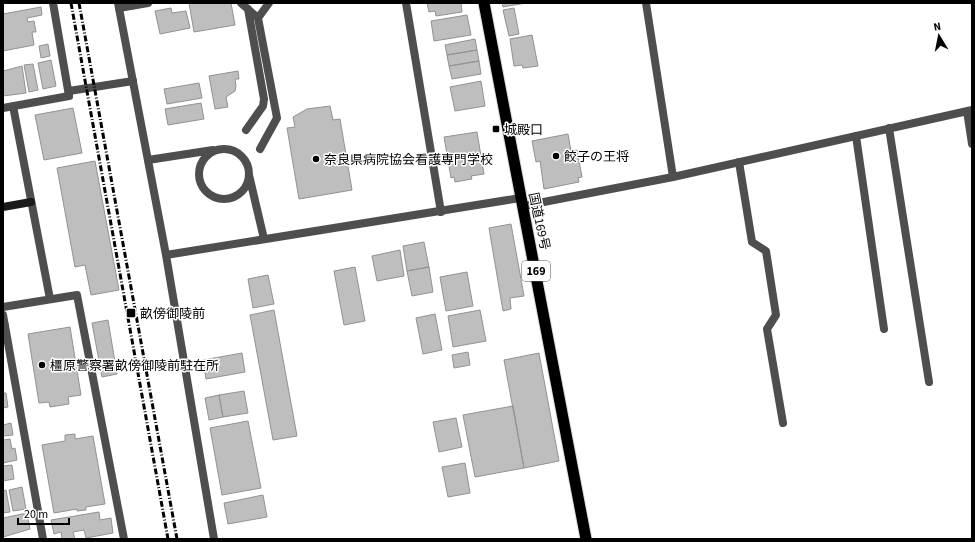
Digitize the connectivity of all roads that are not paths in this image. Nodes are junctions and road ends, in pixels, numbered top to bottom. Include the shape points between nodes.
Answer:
1 (53, 3) edge
2 (148, 3) edge
3 (241, 3) edge
4 (270, 3) edge
5 (406, 3) edge
6 (484, 3) edge
7 (646, 3) edge
8 (118, 5) edge
9 (248, 10) junction
10 (258, 18) junction
11 (132, 81) junction
12 (69, 93) junction
13 (13, 106) junction
14 (3, 108) edge
15 (969, 110) edge
16 (889, 128) junction
17 (246, 130) dead end
18 (856, 136) junction
19 (972, 144) edge
20 (260, 149) dead end
21 (218, 150) junction
22 (148, 160) junction
23 (739, 162) junction
24 (249, 173) junction
25 (673, 177) junction
26 (31, 202) junction
27 (522, 202) junction
28 (3, 207) edge
29 (441, 212) junction
30 (264, 239) junction
31 (166, 255) junction
32 (50, 299) junction
33 (3, 307) edge
34 (3, 315) edge
35 (4, 326) edge
36 (884, 329) dead end
37 (929, 382) dead end
38 (783, 423) dead end
39 (44, 539) edge
40 (124, 539) edge
41 (214, 539) edge
42 (586, 539) edge

1 - 12 street
2 - 8 street
3 - 9 street
4 - 10 street
5 - 29 street
6 - 27 highway, 国道169号 / 169
7 - 25 street
8 - 11 street
9 - 10 street
9 - 17 street via 264,99 263,106
10 - 20 street via 277,118
11 - 12 street
11 - 22 street
12 - 13 street
13 - 14 street
13 - 26 street
15 - 16 street
15 - 19 street
16 - 18 street
16 - 37 street
18 - 23 street
18 - 36 street
21 - 22 street
21 - 24 street via 235,152 242,157
21 - 24 street via 210,153 200,167 200,183 210,195 217,198 233,198 245,188
22 - 31 street
23 - 25 street
23 - 38 street via 752,242 766,251 776,315 767,329
24 - 30 street
25 - 27 street
26 - 28 main road
26 - 32 street
27 - 29 street
27 - 42 highway, 国道169号 / 169
29 - 30 street
30 - 31 street
31 - 41 street
32 - 33 street
32 - 40 street via 77,295
34 - 35 street
35 - 39 street

